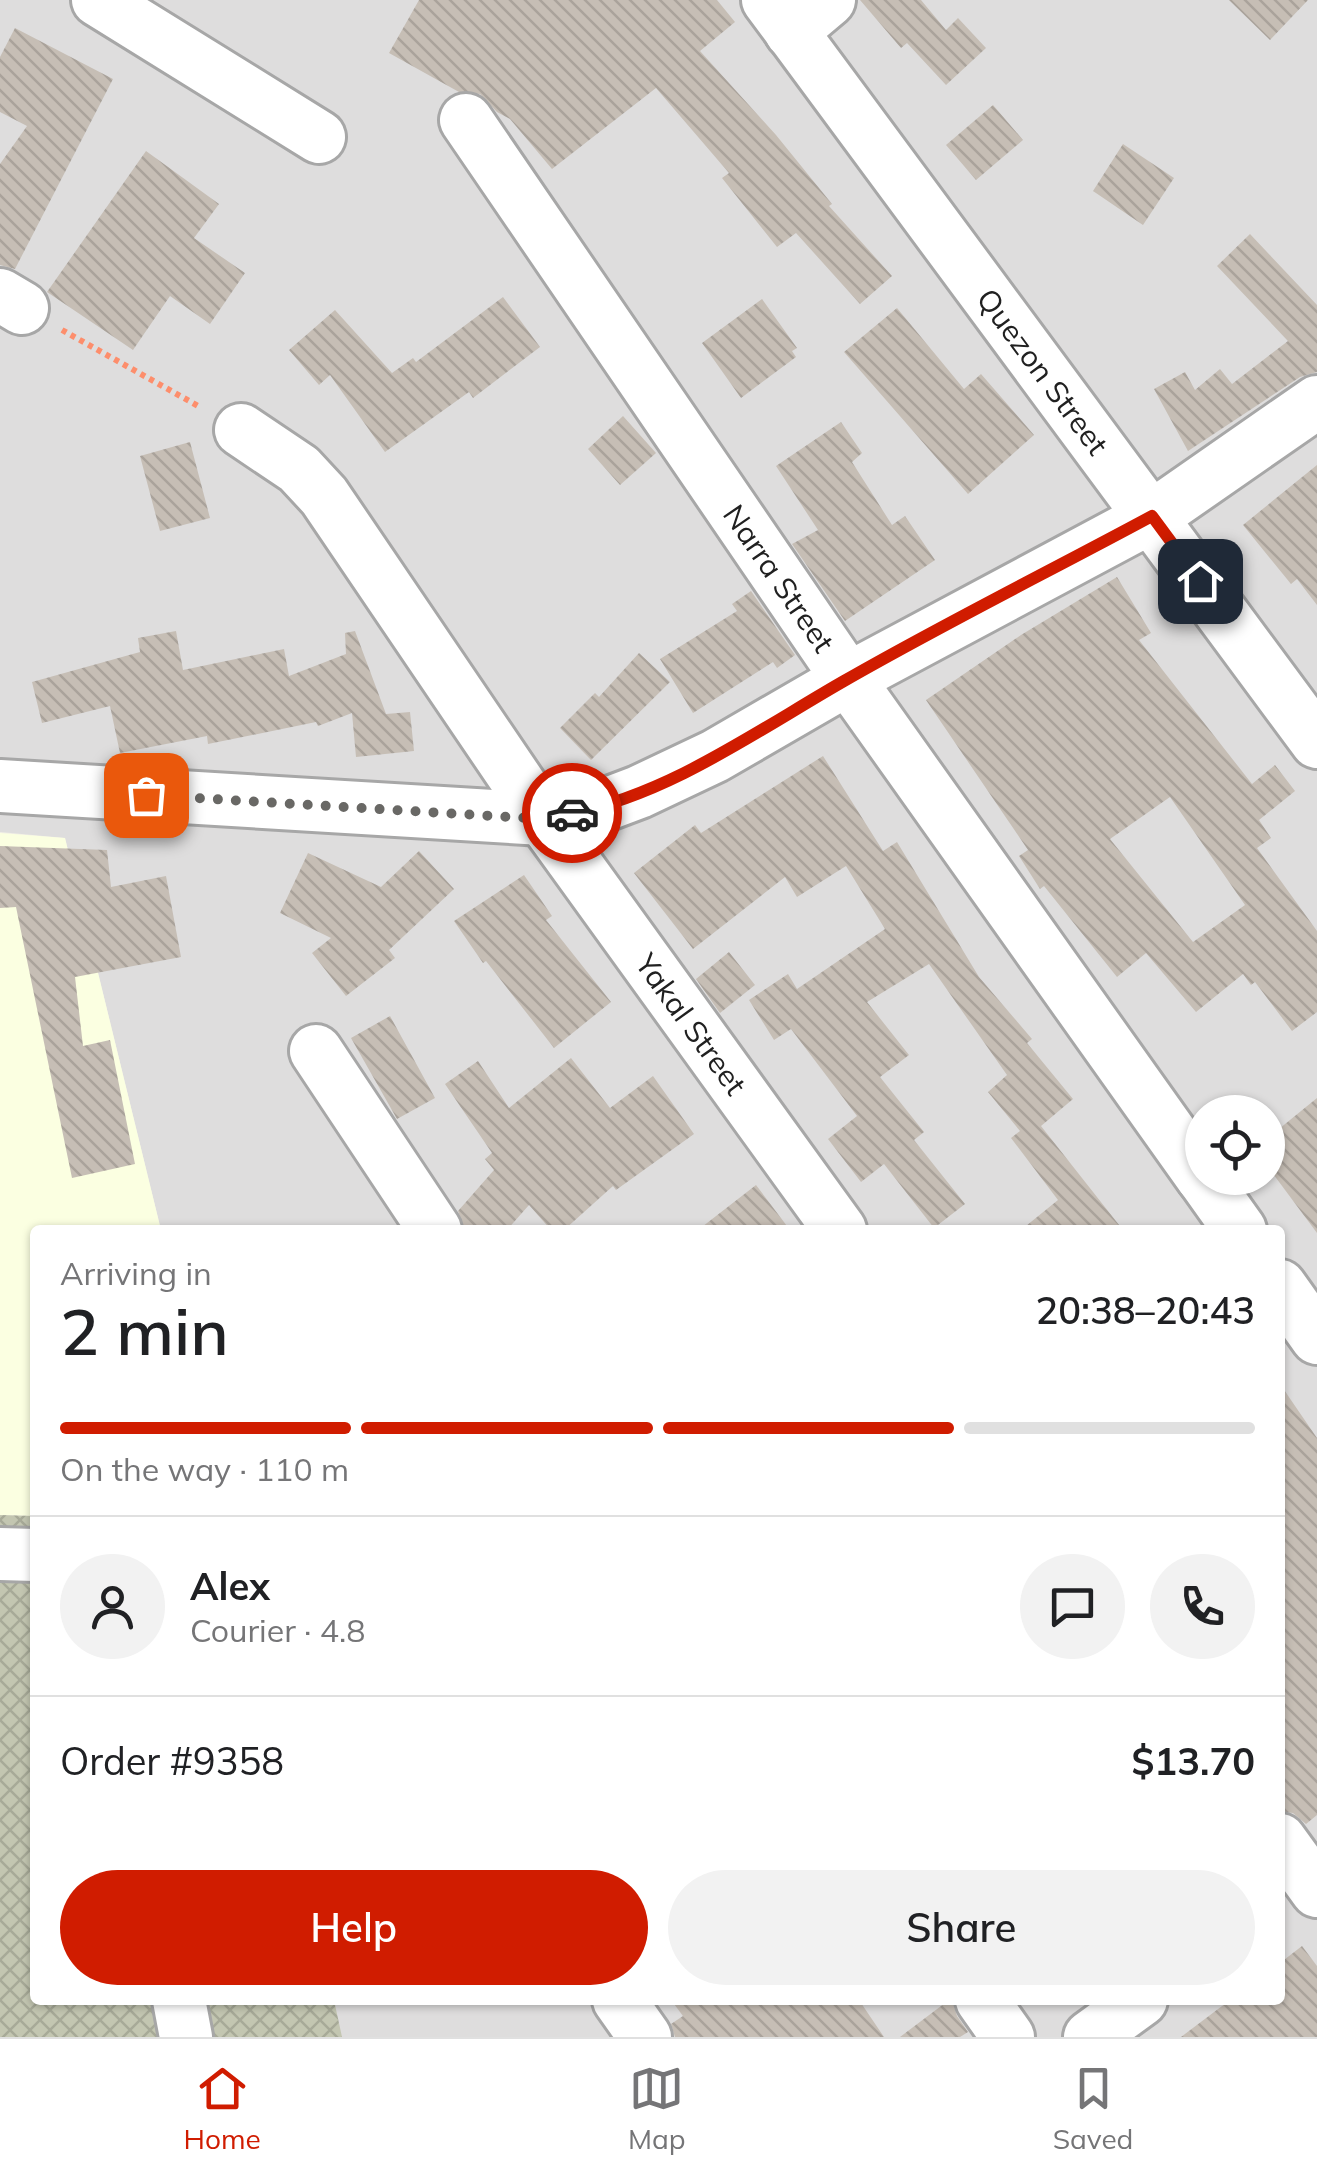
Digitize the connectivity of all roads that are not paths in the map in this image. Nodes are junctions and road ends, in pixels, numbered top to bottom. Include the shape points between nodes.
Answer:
1 (98, 0) edge
2 (796, 11) edge
3 (466, 120) dead end
4 (319, 138) dead end
5 (1317, 402) edge
6 (241, 430) road end
7 (1152, 516) junction
8 (848, 679) junction
9 (1317, 742) edge
10 (0, 786) edge
11 (543, 819) junction
12 (316, 1052) dead end
13 (1185, 1152) edge
14 (1216, 1195) edge
15 (432, 1225) edge
16 (836, 1225) edge
17 (1237, 1225) edge
18 (1285, 1293) edge
19 (1317, 1338) edge
20 (0, 1554) edge
21 (30, 1555) edge
22 (180, 2005) edge
23 (623, 2005) edge
24 (986, 2005) edge
25 (1134, 2005) edge
26 (186, 2037) edge
27 (645, 2037) edge
28 (1008, 2037) edge
29 (1090, 2037) edge

1 - 4 street
2 - 7 street, Quezon Street
3 - 8 street, Narra Street
5 - 7 street
6 - 11 street, Yakal Street via 299,469 324,496
7 - 8 street
7 - 9 street, Quezon Street
8 - 11 street via 639,792
8 - 13 street, Narra Street
10 - 11 street
11 - 16 street, Yakal Street
12 - 15 street
14 - 17 street, Narra Street
18 - 19 street
20 - 21 street
22 - 26 street
23 - 27 street
24 - 28 street
25 - 29 street

